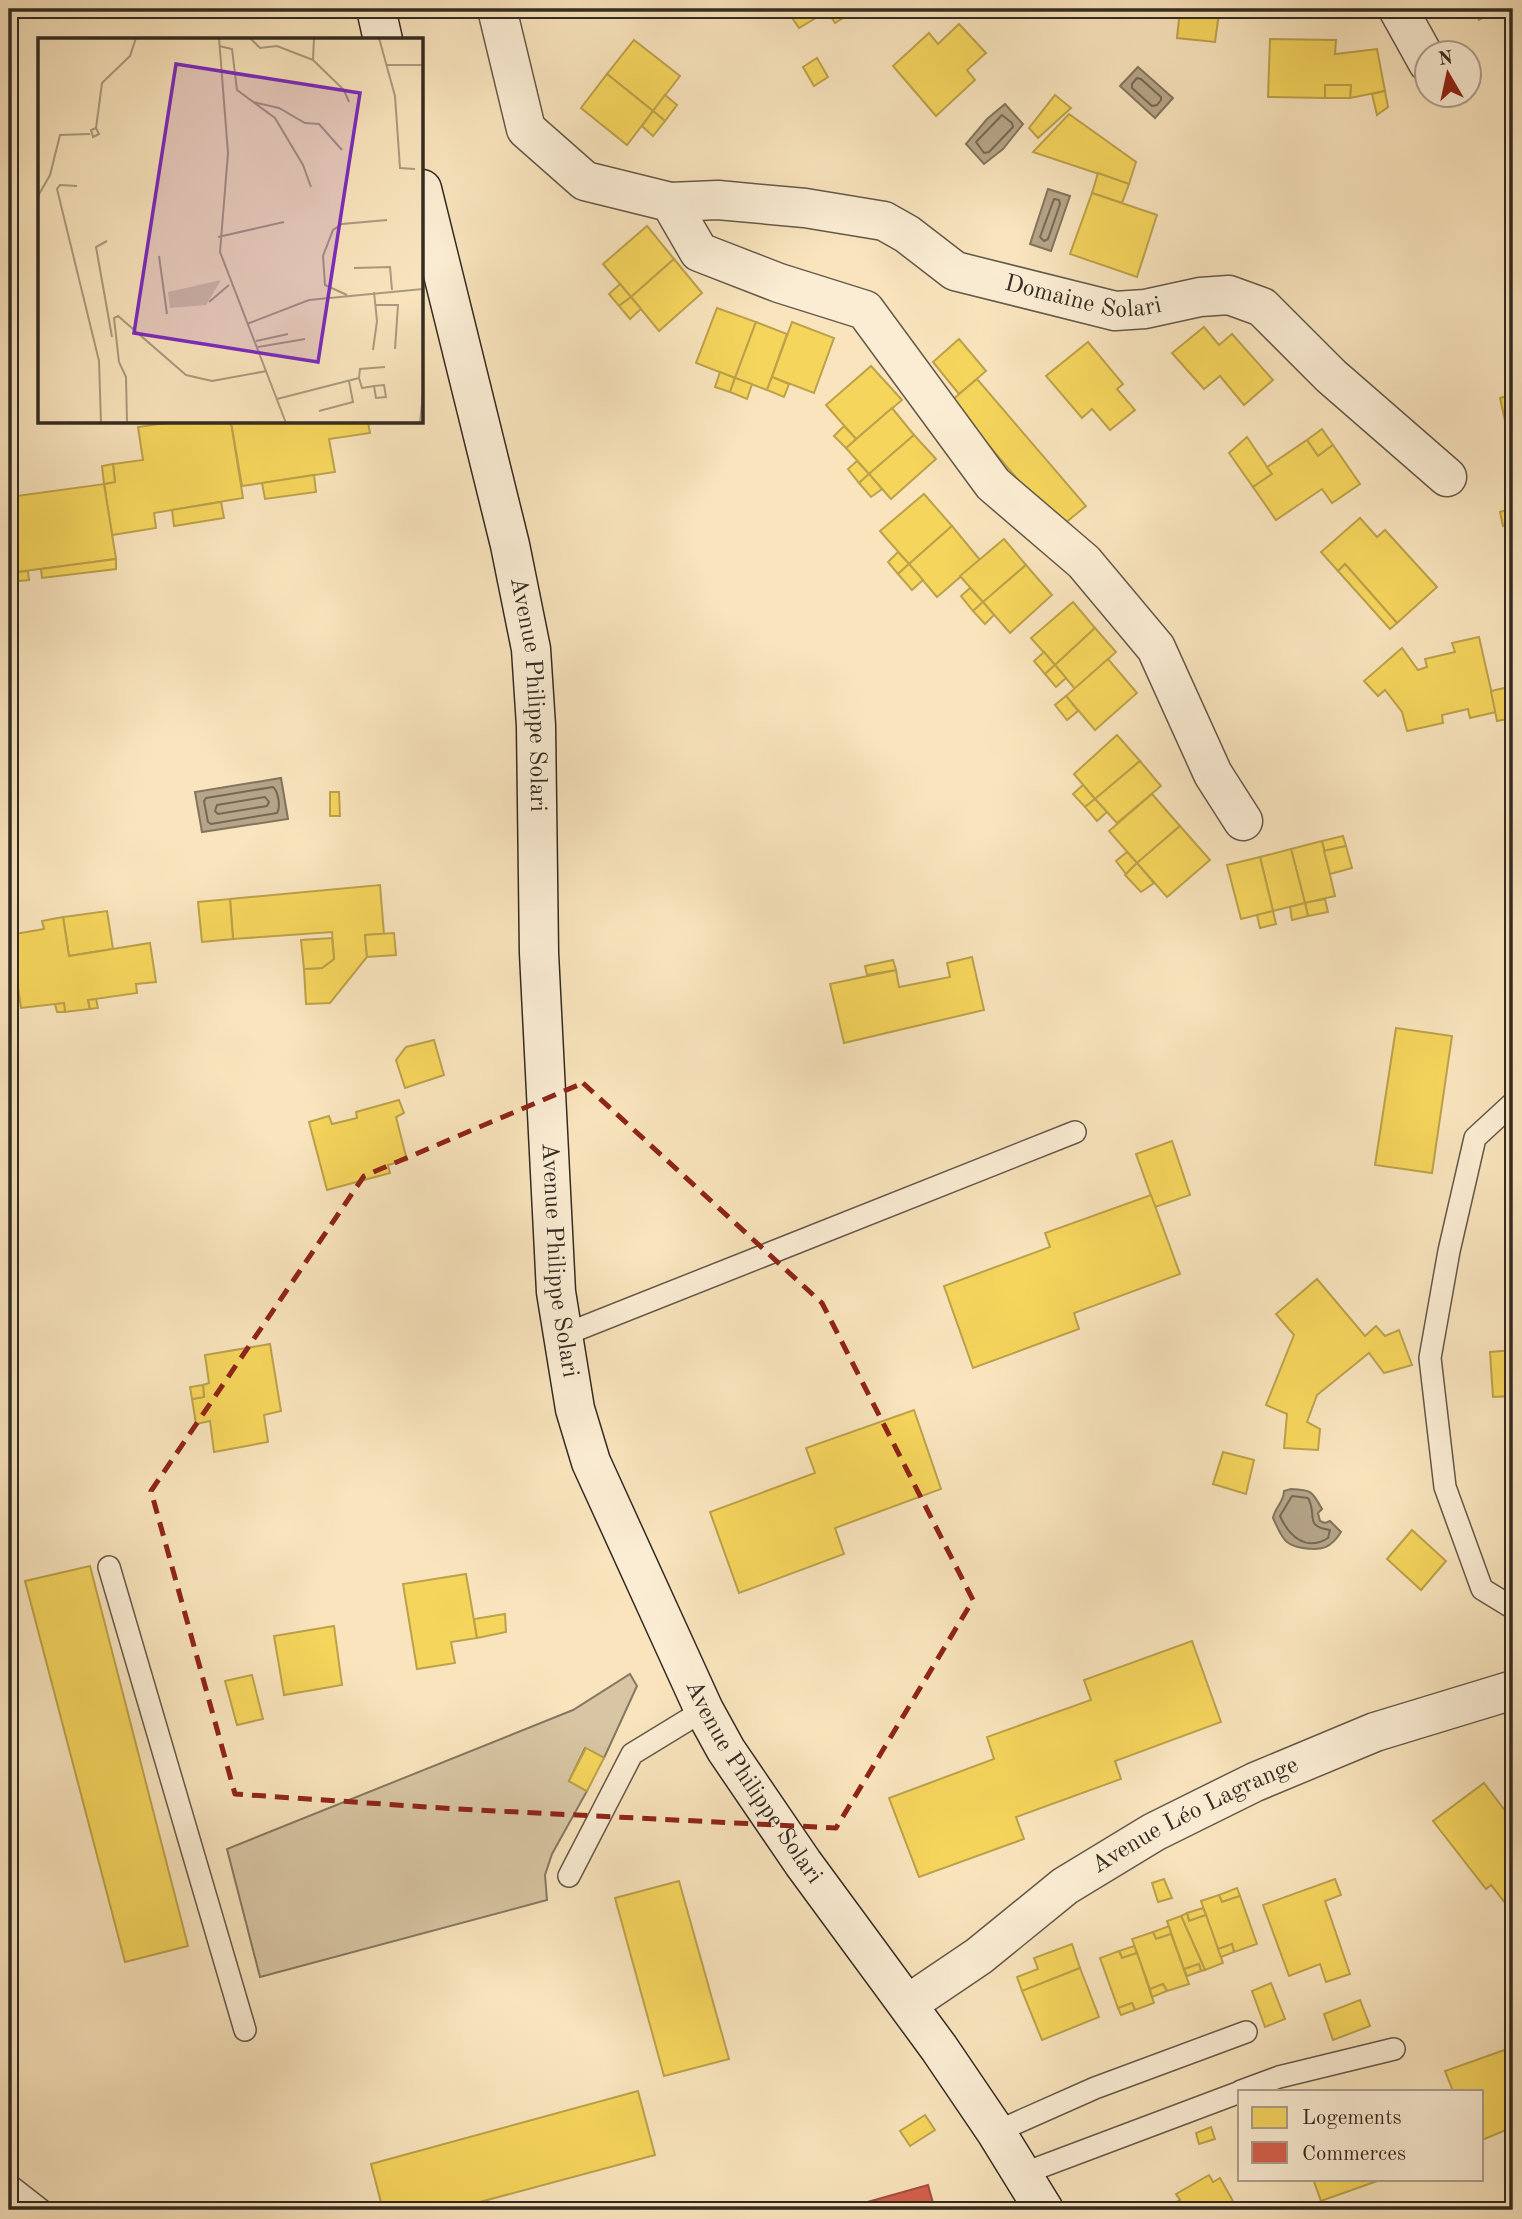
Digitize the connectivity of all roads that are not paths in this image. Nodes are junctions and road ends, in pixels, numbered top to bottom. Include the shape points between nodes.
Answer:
1 (376, 9) edge
2 (497, 9) edge
3 (1398, 9) edge
4 (383, 38) edge
5 (1414, 39) edge
6 (424, 197) edge
7 (670, 202) junction
8 (1447, 477) dead end
9 (1243, 821) dead end
10 (1513, 1103) edge
11 (1075, 1132) dead end
12 (561, 1336) junction
13 (109, 1567) dead end
14 (1513, 1608) edge
15 (1513, 1690) edge
16 (704, 1710) junction
17 (569, 1876) dead end
18 (908, 2004) junction
19 (245, 2030) dead end
20 (1246, 2032) dead end
21 (1394, 2049) dead end
22 (1244, 2090) edge
23 (1238, 2092) edge
24 (996, 2133) junction
25 (1022, 2174) junction
26 (9, 2185) edge
27 (41, 2210) edge
28 (1044, 2210) edge

1 - 4 street
2 - 7 street, Domaine Solari via 526,129 585,181
3 - 5 street
6 - 12 street, Avenue Philippe Solari via 510,545 531,649 539,953
7 - 8 street, Domaine Solari via 730,201 884,221 955,271 1115,311 1229,295 1262,307 1331,376
7 - 9 street via 699,252 865,310 993,484 1084,562 1156,648 1213,774
10 - 14 lane via 1475,1138 1430,1358 1445,1487 1482,1589
11 - 12 lane
12 - 16 street, Avenue Philippe Solari via 591,1462
13 - 19 lane
15 - 18 street, Avenue Léo Lagrange via 1375,1732 1255,1782 1154,1832 1065,1886 979,1956
16 - 17 lane via 632,1754
16 - 18 street, Avenue Philippe Solari via 803,1863
18 - 24 street, Avenue Philippe Solari
20 - 24 lane via 1095,2088
21 - 22 lane
23 - 25 lane
24 - 25 street, Avenue Philippe Solari
25 - 28 street, Avenue Philippe Solari
26 - 27 lane

